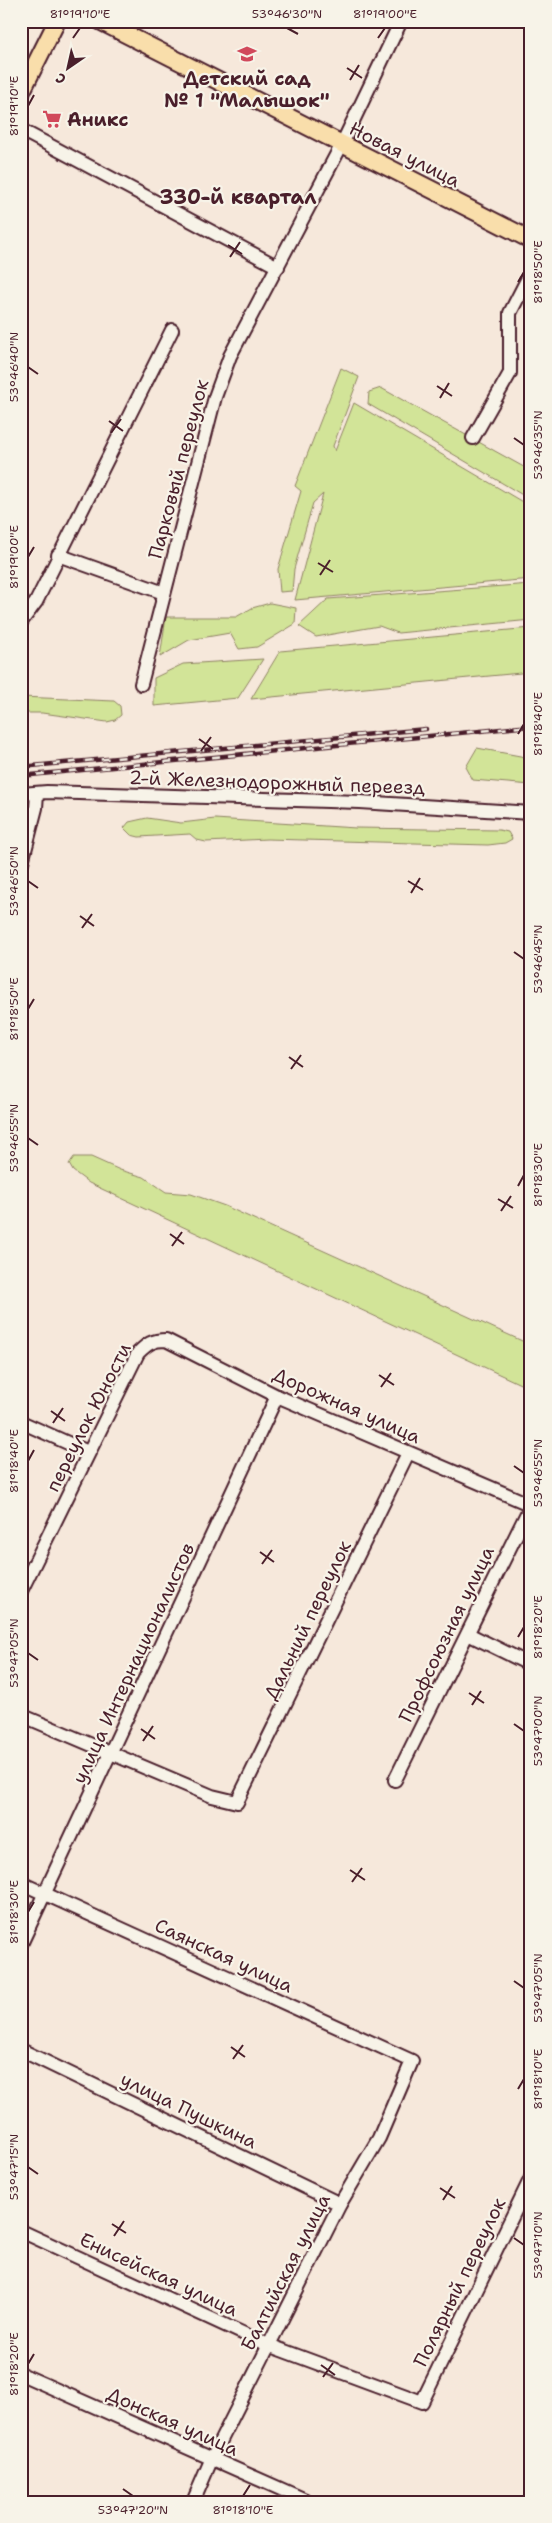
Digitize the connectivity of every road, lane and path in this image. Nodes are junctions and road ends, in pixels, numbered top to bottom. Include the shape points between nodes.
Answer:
1 (57, 21) edge
2 (100, 21) edge
3 (401, 21) edge
4 (21, 92) edge
5 (21, 130) edge
6 (342, 144) junction
7 (530, 237) edge
8 (278, 267) junction
9 (531, 272) edge
10 (172, 330) dead end
11 (473, 438) dead end
12 (58, 555) junction
13 (164, 593) junction
14 (21, 622) edge
15 (141, 684) dead end
16 (37, 793) junction
17 (21, 794) edge
18 (531, 813) edge
19 (21, 866) edge
20 (149, 1342) joint
21 (277, 1396) junction
22 (21, 1422) edge
23 (88, 1452) junction
24 (408, 1453) junction
25 (531, 1504) edge
26 (27, 1569) edge
27 (21, 1591) edge
28 (468, 1634) junction
29 (531, 1665) edge
30 (21, 1715) edge
31 (112, 1754) junction
32 (395, 1780) dead end
33 (21, 1883) edge
34 (46, 1894) junction
35 (21, 1944) edge
36 (21, 2050) edge
37 (412, 2061) joint
38 (531, 2178) edge
39 (340, 2204) junction
40 (21, 2230) edge
41 (268, 2346) junction
42 (21, 2374) edge
43 (422, 2402) joint
44 (212, 2458) junction
45 (193, 2502) edge
46 (310, 2502) edge

1 - 4 main road
2 - 6 main road, Новая улица
3 - 6 street, Парковый переулок
5 - 8 street
6 - 7 main road, Новая улица
6 - 8 street, Парковый переулок
8 - 13 street, Парковый переулок via 230,356 214,397
9 - 11 street via 510,313 510,373
10 - 12 street
12 - 13 street
12 - 14 street via 36,602
13 - 15 street, Парковый переулок
16 - 17 street, 2-й Железнодорожный переезд
16 - 18 street, 2-й Железнодорожный переезд via 360,802
16 - 19 street
20 - 21 street, Дорожная улица via 166,1340
20 - 23 street, переулок Юности via 138,1353
21 - 24 street, Дорожная улица
21 - 31 street, улица Интернационалистов
22 - 23 street
23 - 26 street, переулок Юности
24 - 25 street, Дорожная улица
24 - 31 street, Дальний переулок via 237,1802 212,1796
25 - 28 street, Профсоюзная улица
26 - 27 street, переулок Юности
28 - 29 street
28 - 32 street, Профсоюзная улица
30 - 31 street
31 - 34 street, улица Интернационалистов
33 - 34 street, Саянская улица
34 - 35 street, улица Интернационалистов
34 - 37 street, Саянская улица
36 - 39 street, улица Пушкина
37 - 39 street, Балтийская улица via 379,2138
38 - 43 street, Полярный переулок
39 - 41 street, Балтийская улица
40 - 41 street, Енисейская улица
41 - 43 street, Енисейская улица
41 - 44 street, Балтийская улица
42 - 44 street, Донская улица
44 - 45 street, Балтийская улица
44 - 46 street, Донская улица

